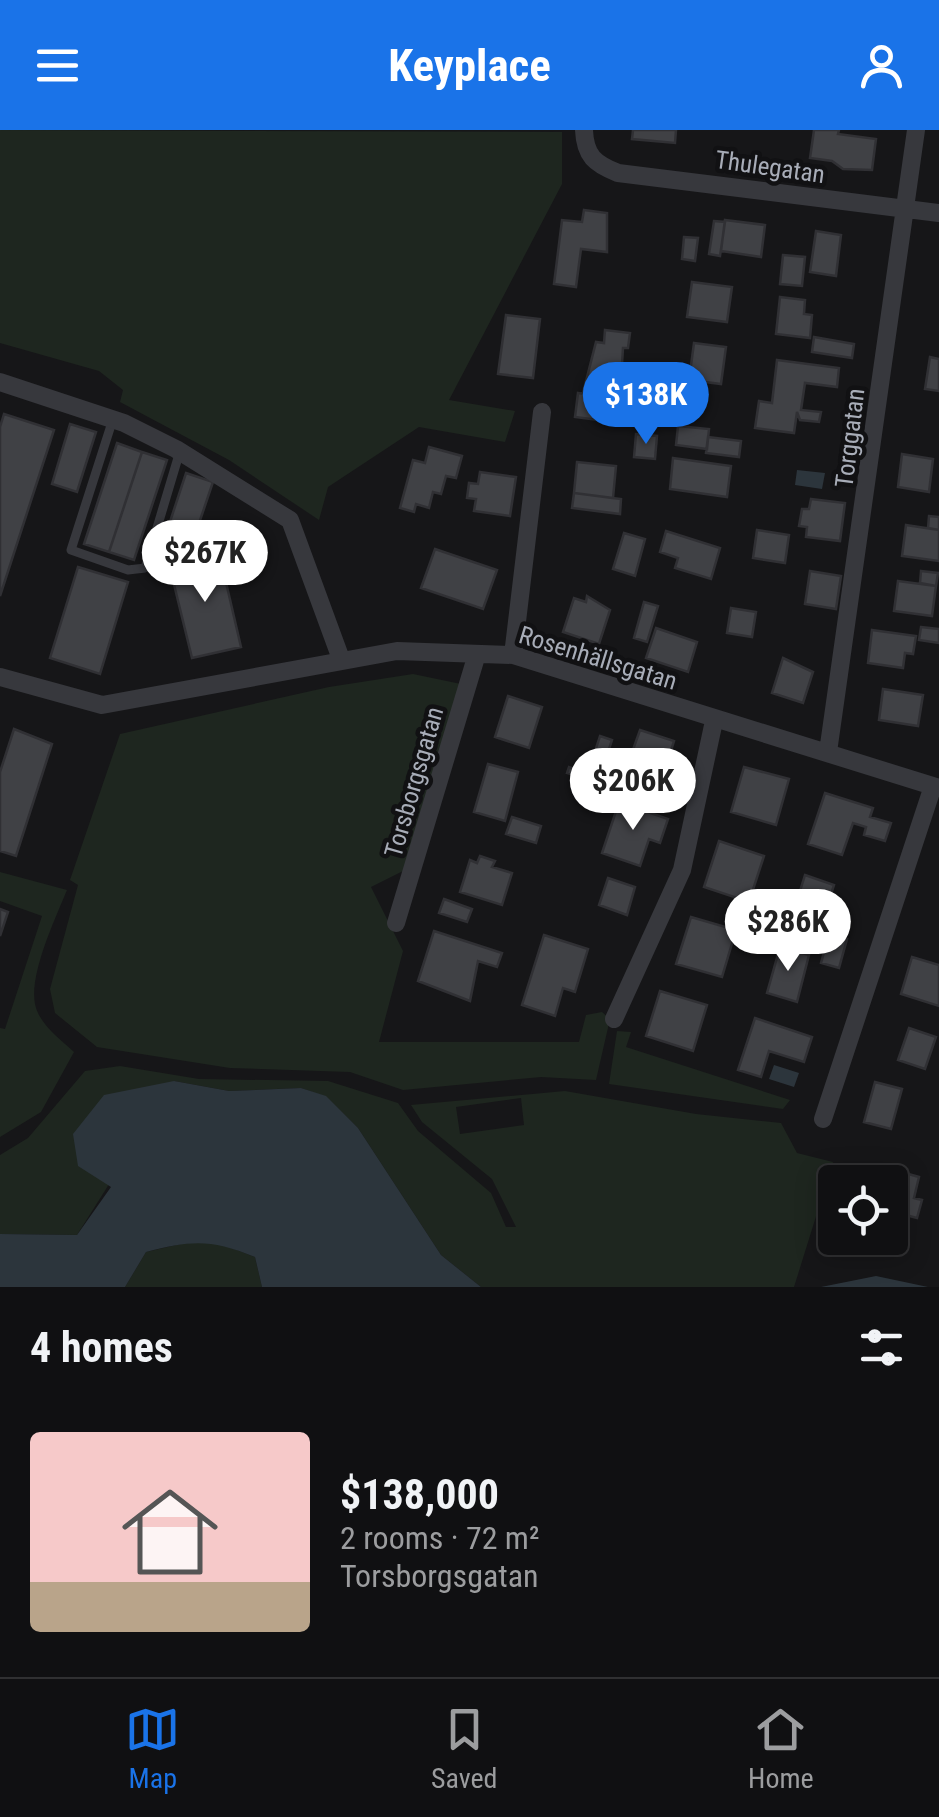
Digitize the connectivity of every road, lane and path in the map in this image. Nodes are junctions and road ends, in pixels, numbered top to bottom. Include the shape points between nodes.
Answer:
1 (584, 130) edge
2 (916, 130) edge
3 (905, 209) junction
4 (939, 213) edge
5 (1, 386) edge
6 (542, 412) dead end
7 (113, 419) junction
8 (180, 451) junction
9 (477, 654) junction
10 (513, 655) junction
11 (341, 659) junction
12 (2, 684) edge
13 (714, 720) junction
14 (828, 752) junction
15 (936, 787) edge
16 (396, 923) dead end
17 (614, 1018) dead end
18 (824, 1119) dead end

1 - 3 street, Thulegatan via 584,147 596,164 618,173
2 - 3 street, Torggatan
3 - 4 street, Thulegatan
3 - 14 street, Torggatan
5 - 7 street
6 - 10 street
7 - 8 street
7 - 8 lane via 71,550 128,570 145,568
8 - 11 street via 290,520
9 - 10 street, Rosenhällsgatan
9 - 11 street, Rosenhällsgatan via 397,651
9 - 16 street, Torsborgsgatan
10 - 13 street, Rosenhällsgatan
11 - 12 street, Rosenhällsgatan via 102,705
13 - 14 street, Rosenhällsgatan
13 - 17 street via 682,870
14 - 15 street, Rosenhällsgatan
15 - 18 street

